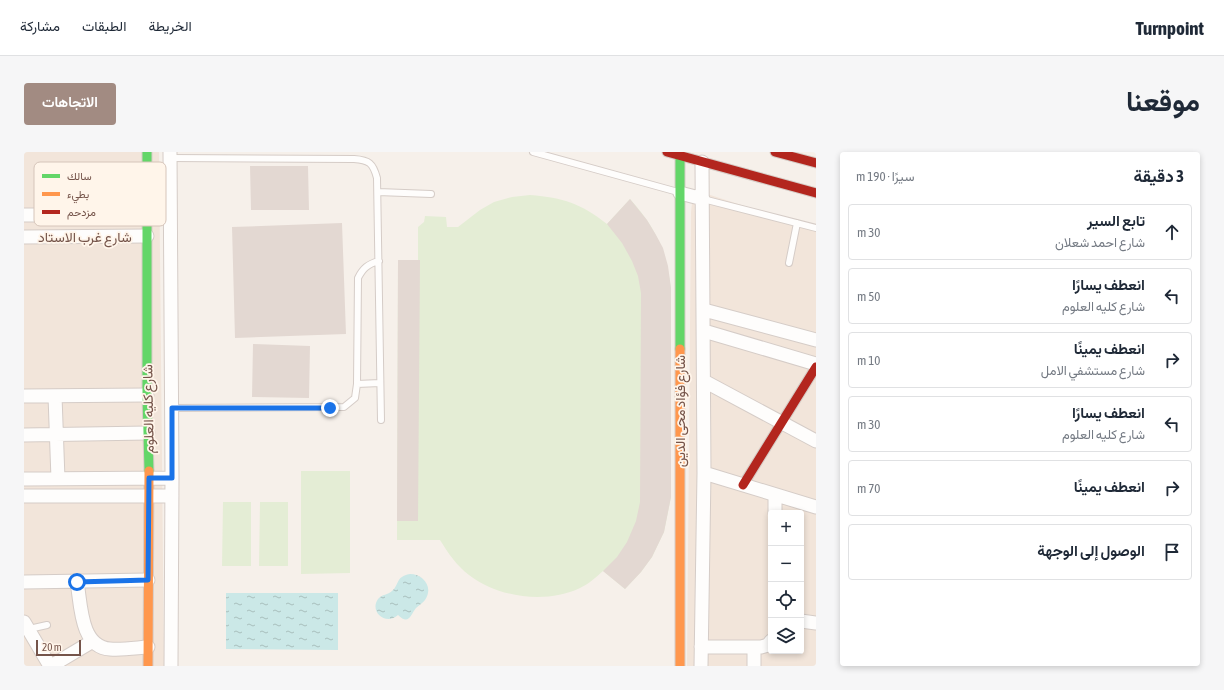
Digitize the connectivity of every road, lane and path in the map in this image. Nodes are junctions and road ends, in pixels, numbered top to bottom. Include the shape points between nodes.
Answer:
1 (533, 152) edge
2 (667, 152) edge
3 (775, 152) edge
4 (170, 155) edge
5 (680, 156) junction
6 (702, 162) junction
7 (816, 163) edge
8 (378, 192) junction
9 (680, 193) junction
10 (816, 193) edge
11 (431, 194) dead end
12 (703, 199) junction
13 (797, 223) junction
14 (147, 226) edge
15 (816, 228) edge
16 (147, 236) junction
17 (24, 237) edge
18 (378, 261) junction
19 (789, 263) dead end
20 (704, 310) junction
21 (704, 331) junction
22 (816, 340) edge
23 (816, 365) edge
24 (704, 381) junction
25 (380, 383) junction
26 (357, 384) junction
27 (147, 395) junction
28 (24, 396) edge
29 (55, 396) junction
30 (172, 408) junction
31 (381, 420) dead end
32 (782, 422) junction
33 (148, 433) junction
34 (56, 435) junction
35 (24, 436) edge
36 (816, 441) edge
37 (704, 473) junction
38 (149, 478) junction
39 (172, 478) junction
40 (24, 479) edge
41 (58, 479) junction
42 (743, 485) junction
43 (776, 495) junction
44 (24, 496) edge
45 (149, 496) junction
46 (172, 496) junction
47 (816, 507) edge
48 (776, 510) edge
49 (148, 580) junction
50 (24, 582) edge
51 (77, 582) junction
52 (804, 621) edge
53 (816, 623) edge
54 (47, 625) dead end
55 (27, 630) edge
56 (93, 641) junction
57 (768, 645) edge
58 (148, 647) junction
59 (701, 647) junction
60 (754, 648) junction
61 (51, 666) edge
62 (148, 666) edge
63 (171, 666) edge
64 (680, 666) edge
65 (700, 666) edge
66 (754, 666) edge

1 - 9 lane
2 - 5 street
3 - 7 street
4 - 8 lane via 365,160 374,167 378,178
4 - 30 street, شارع كليه العلوم
5 - 6 street
5 - 9 street, شارع فؤاد محى الدين
6 - 10 street
6 - 12 street, شارع فؤاد محى الدين
8 - 11 lane
8 - 18 lane
9 - 12 street
9 - 64 street, شارع فؤاد محى الدين
12 - 13 lane
12 - 20 street, شارع فؤاد محى الدين
13 - 15 lane
13 - 19 lane
14 - 16 street, شارع كليه العلوم
16 - 17 street, شارع غرب الاستاد
16 - 27 street, شارع كليه العلوم
18 - 25 lane
18 - 26 lane via 370,263 358,278
20 - 21 street, شارع فؤاد محى الدين
20 - 22 street
21 - 23 street
21 - 24 street, شارع فؤاد محى الدين
23 - 32 street
24 - 32 street
24 - 37 street, شارع فؤاد محى الدين
25 - 26 lane
25 - 31 lane
26 - 30 lane via 355,398 344,407
27 - 29 street
27 - 33 street, شارع كليه العلوم
28 - 29 street
29 - 34 street
30 - 39 street, شارع كليه العلوم
32 - 36 street
32 - 42 street
33 - 34 street
33 - 38 street, شارع كليه العلوم
34 - 35 street
34 - 41 street
37 - 42 street
37 - 59 street, شارع فؤاد محى الدين
38 - 39 street
38 - 41 street
38 - 45 street, شارع كليه العلوم
39 - 46 street, شارع كليه العلوم
40 - 41 street
42 - 43 street
43 - 47 street
43 - 48 street
44 - 45 street
45 - 46 street
45 - 49 street, شارع كليه العلوم
46 - 63 street, شارع كليه العلوم
49 - 51 street
49 - 58 street, شارع كليه العلوم
50 - 51 street
51 - 56 street via 85,629
52 - 53 street
54 - 55 lane
55 - 61 street
56 - 58 street via 109,649
56 - 61 street
57 - 60 street
58 - 62 street, شارع كليه العلوم
59 - 60 street
59 - 65 street, شارع فؤاد محى الدين
60 - 66 street

